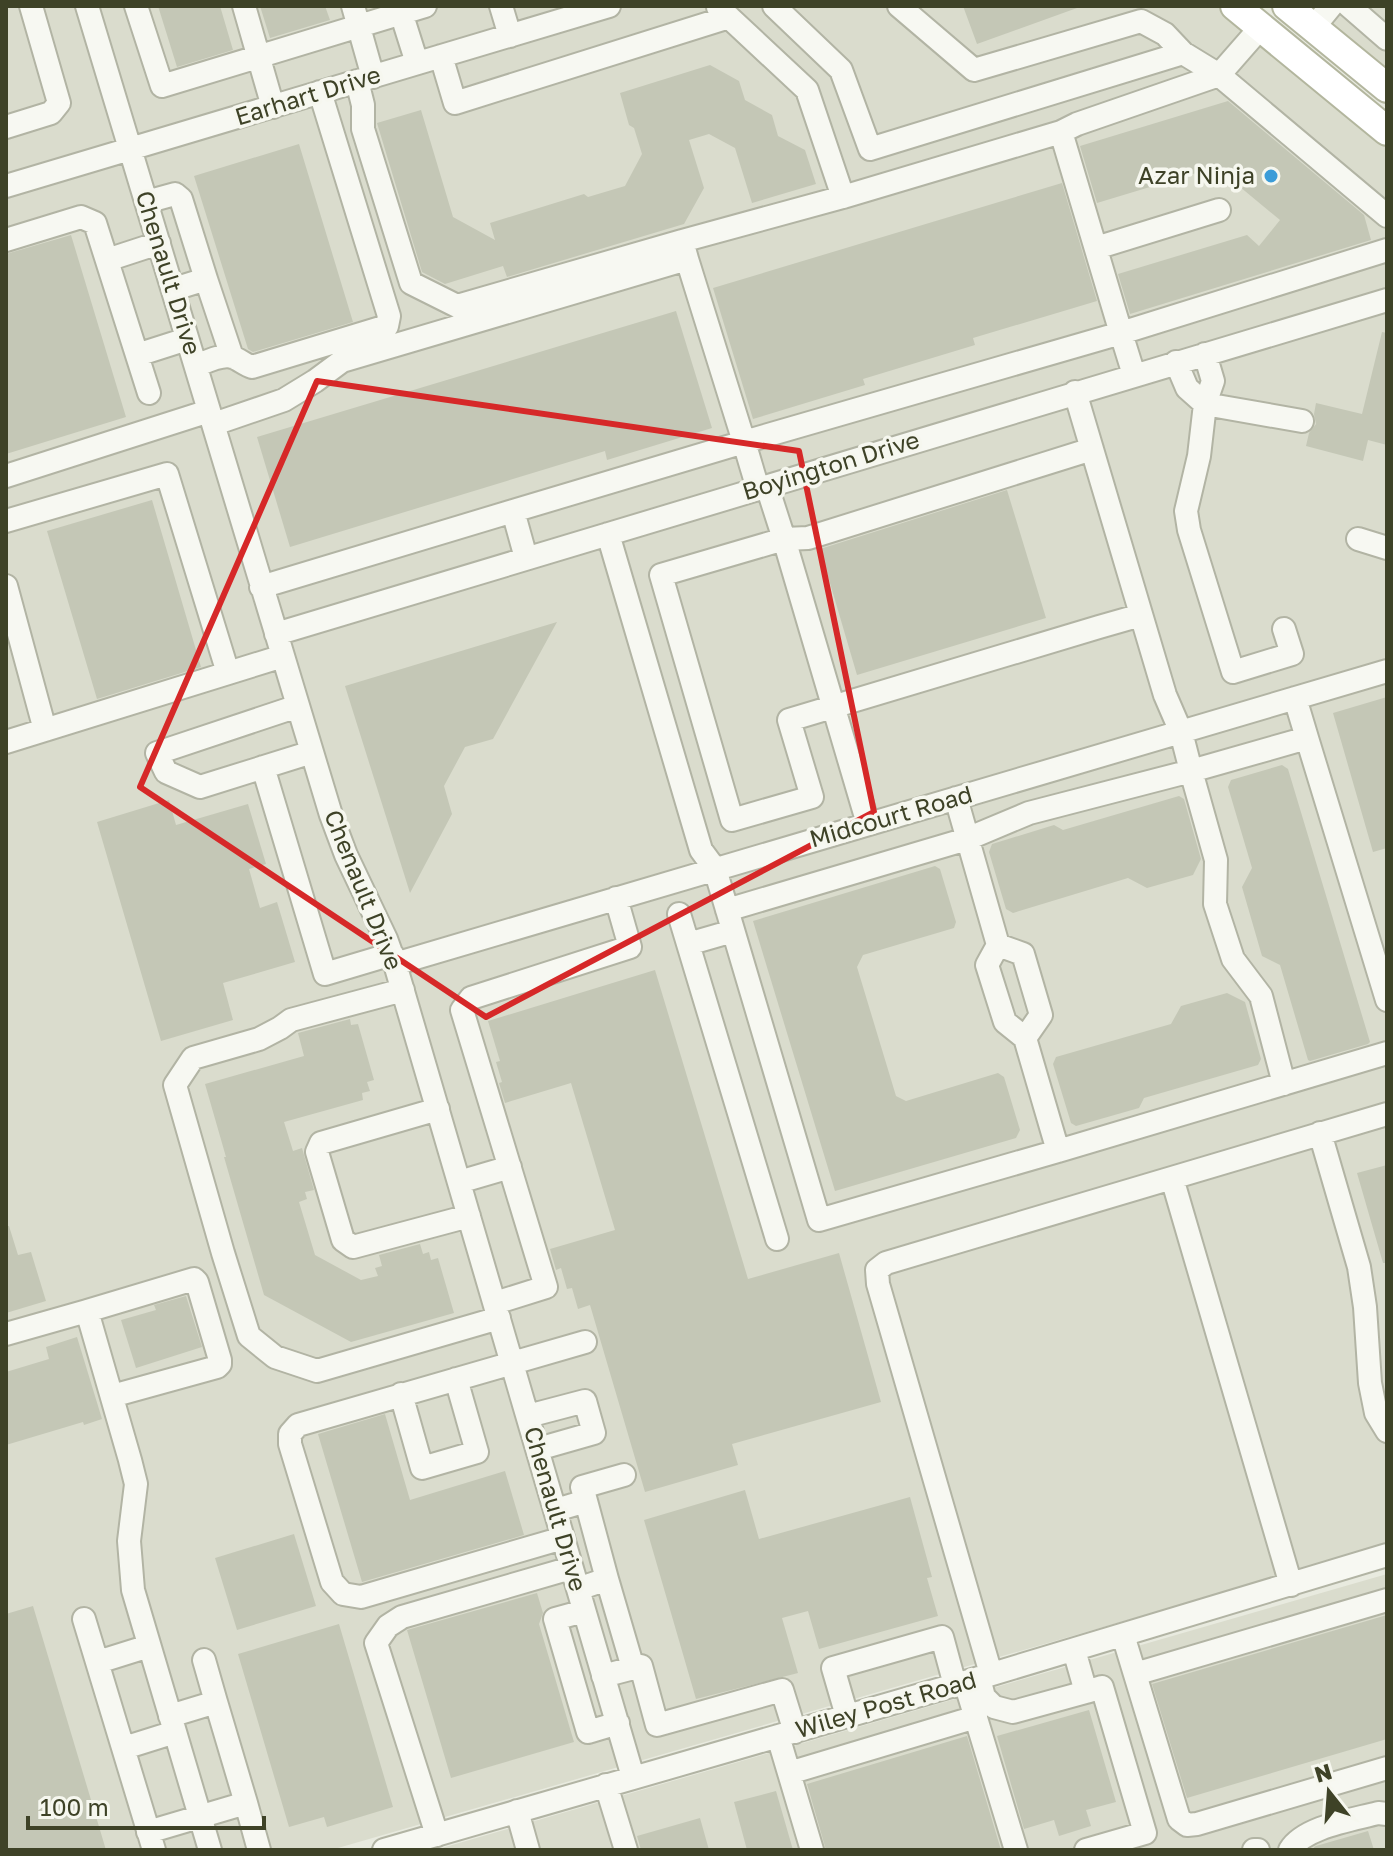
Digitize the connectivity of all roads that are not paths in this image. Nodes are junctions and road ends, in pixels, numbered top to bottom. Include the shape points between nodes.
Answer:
1 (31, 6) edge
2 (87, 6) edge
3 (136, 6) edge
4 (244, 6) edge
5 (425, 6) edge
6 (501, 6) edge
7 (609, 6) edge
8 (899, 6) edge
9 (1235, 6) edge
10 (1287, 6) edge
11 (1349, 6) edge
12 (783, 8) edge
13 (400, 10) edge
14 (723, 12) edge
15 (356, 16) edge
16 (542, 16) edge
17 (1270, 17) edge
18 (1322, 17) edge
19 (510, 36) junction
20 (1387, 39) edge
21 (1183, 53) junction
22 (259, 56) junction
23 (441, 56) junction
24 (417, 63) junction
25 (1219, 75) junction
26 (365, 79) junction
27 (1387, 88) edge
28 (320, 92) junction
29 (273, 107) junction
30 (6, 127) edge
31 (1387, 131) edge
32 (1061, 132) junction
33 (131, 149) junction
34 (6, 186) edge
35 (843, 197) junction
36 (146, 202) junction
37 (1219, 210) dead end
38 (1387, 216) edge
39 (6, 240) edge
40 (159, 243) junction
41 (1096, 248) junction
42 (684, 250) junction
43 (1387, 250) edge
44 (107, 260) junction
45 (206, 279) junction
46 (174, 289) junction
47 (1387, 300) edge
48 (1121, 333) junction
49 (187, 339) junction
50 (1205, 354) junction
51 (137, 355) junction
52 (232, 357) junction
53 (1176, 362) junction
54 (196, 366) junction
55 (1134, 375) junction
56 (1075, 392) junction
57 (149, 393) dead end
58 (1205, 404) junction
59 (212, 418) junction
60 (1302, 421) dead end
61 (744, 442) junction
62 (1092, 449) junction
63 (6, 476) edge
64 (763, 487) junction
65 (513, 511) junction
66 (6, 521) edge
67 (608, 534) junction
68 (784, 539) junction
69 (1358, 539) dead end
70 (1387, 548) edge
71 (526, 558) junction
72 (6, 586) edge
73 (261, 587) junction
74 (1141, 615) junction
75 (1284, 629) dead end
76 (276, 634) junction
77 (283, 656) junction
78 (1387, 671) edge
79 (228, 673) junction
80 (1295, 698) junction
81 (298, 706) junction
82 (833, 707) junction
83 (45, 730) junction
84 (1181, 732) junction
85 (1307, 738) junction
86 (6, 742) edge
87 (312, 752) junction
88 (263, 767) junction
89 (1191, 771) junction
90 (956, 798) junction
91 (868, 824) junction
92 (967, 839) junction
93 (715, 869) junction
94 (616, 898) junction
95 (679, 914) dead end
96 (730, 921) junction
97 (688, 944) junction
98 (998, 945) junction
99 (394, 959) junction
100 (403, 990) junction
101 (1387, 1000) edge
102 (1025, 1038) junction
103 (1387, 1053) edge
104 (1284, 1084) junction
105 (438, 1109) junction
106 (1387, 1114) edge
107 (1320, 1133) junction
108 (1058, 1151) junction
109 (510, 1167) junction
110 (1172, 1178) junction
111 (459, 1182) junction
112 (469, 1216) junction
113 (777, 1239) dead end
114 (87, 1311) junction
115 (497, 1311) junction
116 (6, 1334) edge
117 (585, 1342) dead end
118 (512, 1363) junction
119 (456, 1379) junction
120 (401, 1394) junction
121 (112, 1396) junction
122 (528, 1416) junction
123 (1387, 1431) edge
124 (538, 1449) junction
125 (624, 1475) dead end
126 (586, 1501) junction
127 (556, 1510) junction
128 (563, 1538) junction
129 (1386, 1559) edge
130 (607, 1579) junction
131 (1291, 1585) junction
132 (578, 1589) junction
133 (1387, 1600) edge
134 (84, 1619) dead end
135 (1123, 1635) junction
136 (149, 1646) junction
137 (1074, 1650) junction
138 (204, 1660) dead end
139 (98, 1662) junction
140 (633, 1668) junction
141 (1135, 1674) junction
142 (603, 1676) junction
143 (973, 1680) junction
144 (1086, 1692) junction
145 (216, 1702) junction
146 (847, 1716) junction
147 (976, 1717) junction
148 (618, 1723) junction
149 (172, 1724) junction
150 (786, 1734) junction
151 (124, 1748) junction
152 (1387, 1768) edge
153 (789, 1773) junction
154 (633, 1777) junction
155 (606, 1785) junction
156 (246, 1803) junction
157 (517, 1811) junction
158 (1387, 1814) edge
159 (200, 1816) junction
160 (437, 1835) junction
161 (151, 1841) edge
162 (210, 1850) edge
163 (259, 1850) edge
164 (384, 1850) edge
165 (528, 1850) edge
166 (626, 1850) edge
167 (812, 1850) edge
168 (1016, 1850) edge
169 (1086, 1850) edge
170 (1290, 1850) edge

1 - 30 street via 59,103 51,113
2 - 33 street, Chenault Drive
3 - 22 street via 162,86
4 - 22 street
5 - 13 street
6 - 19 street
7 - 16 street, Earhart Drive
8 - 21 street via 974,70 1141,21 1165,34
9 - 17 main road
10 - 18 main road
11 - 20 street
12 - 21 street via 841,70 870,149
13 - 15 street
13 - 24 street
14 - 23 street via 455,103
14 - 35 street via 807,90
15 - 22 street
15 - 26 street
16 - 19 street, Earhart Drive
17 - 25 street
17 - 31 main road
18 - 27 main road
19 - 23 street, Earhart Drive
21 - 25 street
22 - 29 street
23 - 24 street, Earhart Drive
24 - 26 street, Earhart Drive
25 - 32 street
25 - 38 street
26 - 28 street, Earhart Drive
26 - 42 street via 363,129 411,283 457,306
28 - 29 street, Earhart Drive
28 - 52 street via 389,316 387,326 252,367
29 - 33 street, Earhart Drive
32 - 35 street
32 - 41 street
33 - 34 street, Earhart Drive
33 - 36 street, Chenault Drive
35 - 42 street
36 - 40 street, Chenault Drive
36 - 45 street via 175,194 181,199
37 - 41 street
39 - 44 street via 81,217 95,223
40 - 44 street
40 - 46 street, Chenault Drive
41 - 48 street
42 - 59 street via 342,361 284,400
42 - 61 street
43 - 48 street
44 - 51 street
45 - 46 street
45 - 52 street
46 - 49 street, Chenault Drive
47 - 50 street, Boyington Drive
48 - 55 street
48 - 61 street
49 - 51 street
49 - 54 street, Chenault Drive
50 - 53 street, Boyington Drive
50 - 58 street via 1213,381
51 - 57 street
52 - 54 street
53 - 55 street, Boyington Drive
53 - 58 street via 1187,388
54 - 59 street, Chenault Drive
55 - 56 street, Boyington Drive
56 - 62 street
56 - 64 street, Boyington Drive
58 - 60 street
58 - 75 street via 1186,511 1233,672 1292,654
59 - 63 street
59 - 73 street, Chenault Drive
61 - 64 street
61 - 65 street
62 - 68 street via 808,538
62 - 74 street
64 - 67 street, Boyington Drive
64 - 68 street
65 - 71 street
65 - 73 street
66 - 79 street via 167,474
67 - 71 street, Boyington Drive
67 - 93 street via 701,850
68 - 82 street
68 - 82 street via 661,575 732,820 812,797 789,720
69 - 70 street
71 - 76 street, Boyington Drive
72 - 83 street
73 - 76 street, Chenault Drive
74 - 82 street
74 - 84 street
76 - 77 street, Chenault Drive
77 - 79 street
77 - 81 street, Chenault Drive
78 - 80 street, Midcourt Road
79 - 83 street
80 - 84 street, Midcourt Road
80 - 85 street
81 - 87 street, Chenault Drive
81 - 88 street via 157,753 166,772 200,787
82 - 91 street
83 - 86 street
84 - 89 street
84 - 90 street, Midcourt Road
85 - 89 street
85 - 101 street
87 - 88 street
87 - 99 street, Chenault Drive via 346,855
88 - 99 street, Midcourt Road via 325,974
89 - 92 street via 1029,813
89 - 104 street via 1216,860 1215,904 1233,959 1261,996
90 - 91 street, Midcourt Road
90 - 92 street
91 - 93 street, Midcourt Road
92 - 96 street
92 - 98 street
93 - 94 street, Midcourt Road
93 - 96 street
94 - 99 street, Midcourt Road
94 - 109 street via 630,947 471,998 462,1010
95 - 97 street
96 - 97 street
96 - 108 street via 819,1220
97 - 113 street
98 - 102 street via 987,965 1005,1022
98 - 102 street via 1023,954 1041,1015
99 - 100 street, Chenault Drive
100 - 105 street, Chenault Drive
100 - 115 street via 291,1020 259,1039 193,1058 184,1070 175,1085 223,1253 249,1336 275,1357 317,1371
102 - 108 street
103 - 104 street
104 - 108 street
105 - 111 street, Chenault Drive
105 - 112 street via 321,1143 317,1152 343,1240 353,1247
106 - 107 street
107 - 110 street
107 - 123 street via 1359,1267 1370,1383 1376,1413
109 - 111 street
109 - 115 street via 546,1287
110 - 131 street
110 - 143 street via 886,1263 877,1270
111 - 112 street, Chenault Drive
112 - 115 street, Chenault Drive
114 - 116 street
114 - 121 street
114 - 121 street via 194,1279 217,1347 217,1367
115 - 118 street, Chenault Drive
117 - 118 street
118 - 119 street
118 - 122 street, Chenault Drive
119 - 120 street
119 - 120 street via 477,1452 422,1468
120 - 128 street via 298,1425 290,1434 332,1582 343,1594 361,1597
121 - 136 street via 136,1484 129,1541 133,1590
122 - 124 street, Chenault Drive
122 - 124 street via 585,1401 594,1433
124 - 127 street, Chenault Drive
125 - 126 street via 582,1487
126 - 127 street
126 - 130 street
127 - 128 street, Chenault Drive
128 - 132 street, Chenault Drive
129 - 131 street, Wiley Post Road
130 - 132 street
130 - 140 street
131 - 135 street, Wiley Post Road
132 - 142 street, Chenault Drive
132 - 148 street via 555,1619 588,1732
132 - 160 street via 402,1617 376,1643
133 - 141 street
134 - 139 street
135 - 137 street, Wiley Post Road
135 - 141 street
136 - 139 street
136 - 149 street
137 - 143 street, Wiley Post Road
137 - 144 street
138 - 145 street
139 - 151 street
140 - 142 street
140 - 150 street via 641,1666 657,1725 782,1690
141 - 152 street via 1179,1819 1187,1825
142 - 148 street, Chenault Drive
143 - 144 street via 994,1707 1013,1712
143 - 146 street, Wiley Post Road
143 - 146 street via 942,1637 833,1668
143 - 147 street
144 - 169 street via 1102,1687 1145,1833
145 - 149 street
145 - 156 street
146 - 150 street, Wiley Post Road
147 - 153 street
147 - 168 street
148 - 154 street, Chenault Drive
149 - 151 street
149 - 159 street
150 - 153 street
150 - 154 street, Wiley Post Road
151 - 161 street
153 - 167 street
154 - 155 street, Wiley Post Road
155 - 157 street, Wiley Post Road
155 - 166 street
156 - 159 street
156 - 163 street
157 - 160 street, Wiley Post Road
157 - 165 street
158 - 170 street via 1311,1832
159 - 161 street
159 - 162 street
160 - 164 street, Wiley Post Road

